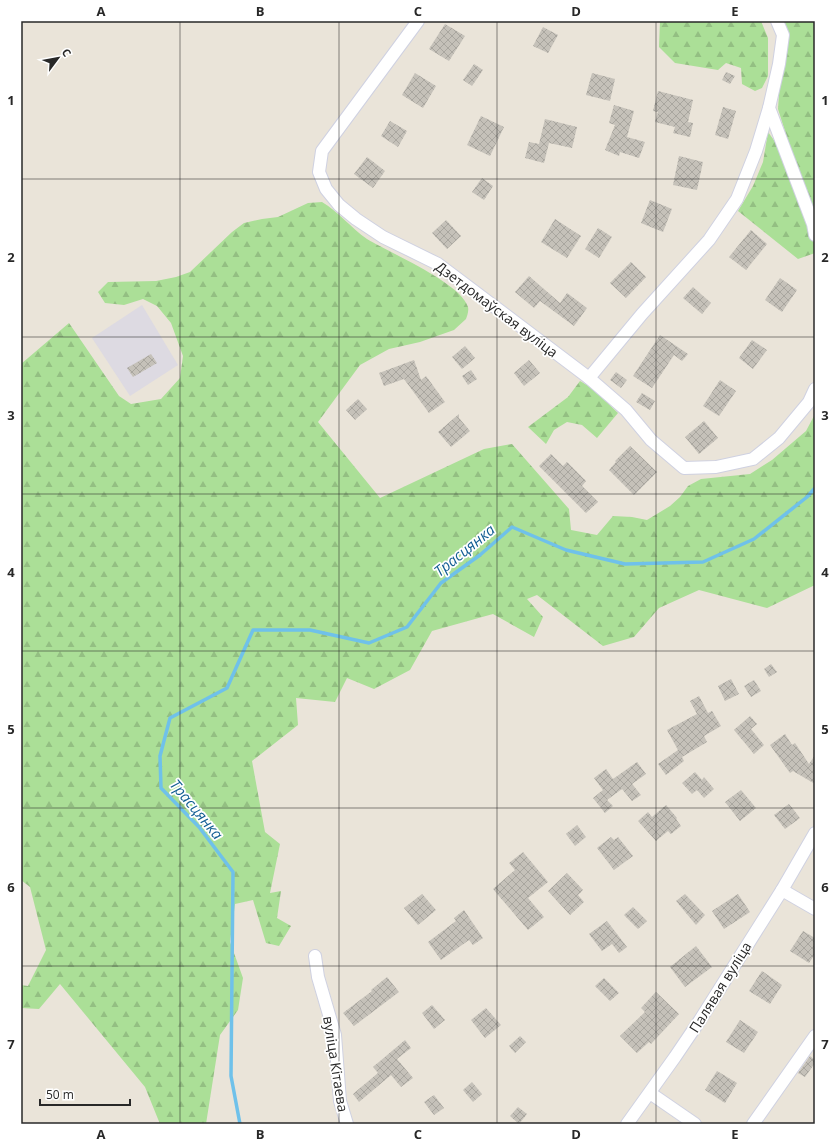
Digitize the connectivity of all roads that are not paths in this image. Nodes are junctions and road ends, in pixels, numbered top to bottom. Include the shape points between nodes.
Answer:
1 (418, 21) edge
2 (777, 21) edge
3 (769, 108) junction
4 (815, 236) edge
5 (589, 378) junction
6 (815, 389) edge
7 (815, 833) edge
8 (782, 890) junction
9 (815, 909) edge
10 (316, 956) dead end
11 (814, 1043) edge
12 (650, 1093) junction
13 (347, 1124) edge
14 (627, 1124) edge
15 (695, 1124) edge
16 (753, 1124) edge

1 - 5 street, Дзетдомаўская вуліца via 322,151 318,172 326,189 339,205 356,219 383,237 438,264
2 - 3 street via 783,35
3 - 4 street via 813,224
3 - 5 street via 756,151 737,199 709,240 642,314
5 - 6 street, Дзетдомаўская вуліца via 626,410 651,440 684,468 716,467 753,459 779,438 809,402
7 - 8 street, Палявая вуліца
8 - 9 street
8 - 12 street, Палявая вуліца via 700,1020
10 - 13 street, вуліца Кітаева via 318,977 335,1035 340,1101
11 - 16 street
12 - 14 street
12 - 15 street

